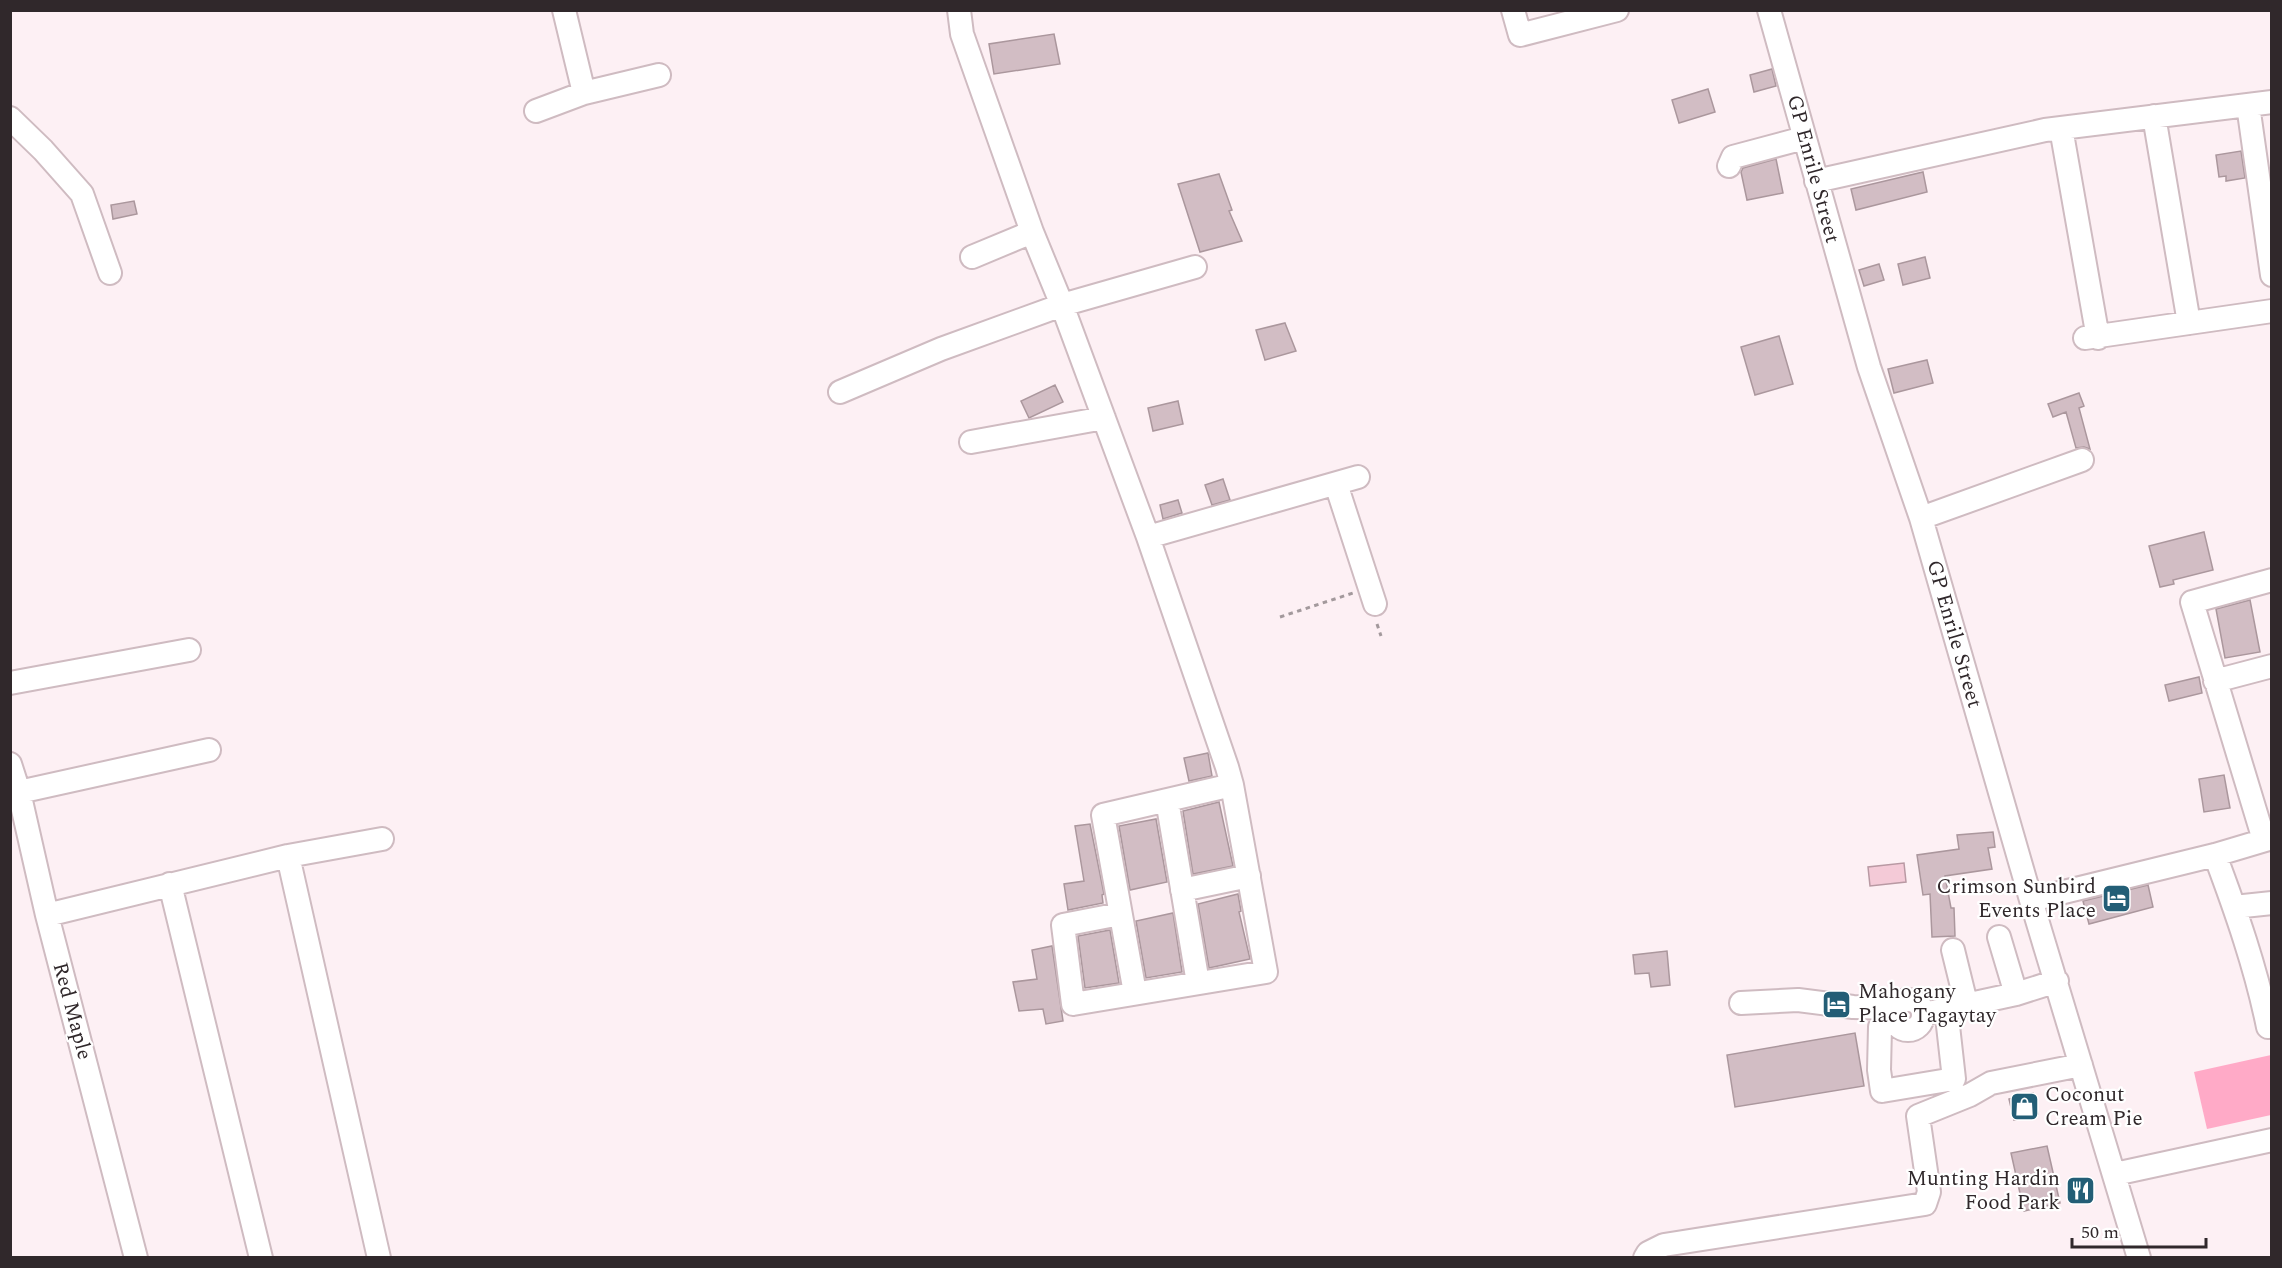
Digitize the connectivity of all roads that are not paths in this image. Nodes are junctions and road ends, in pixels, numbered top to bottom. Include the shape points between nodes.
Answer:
1 (564, 10) edge
2 (959, 10) edge
3 (1513, 10) edge
4 (1617, 10) edge
5 (1769, 10) edge
6 (659, 75) dead end
7 (584, 93) junction
8 (2271, 102) edge
9 (2248, 105) junction
10 (536, 111) dead end
11 (2154, 116) junction
12 (10, 118) edge
13 (2061, 128) junction
14 (1804, 138) junction
15 (1729, 166) dead end
16 (1816, 181) junction
17 (1032, 232) junction
18 (972, 257) dead end
19 (1195, 267) dead end
20 (110, 273) dead end
21 (2271, 275) edge
22 (1062, 305) junction
23 (2271, 311) edge
24 (2189, 323) junction
25 (840, 392) dead end
26 (1104, 418) junction
27 (971, 442) dead end
28 (2082, 460) dead end
29 (1358, 477) dead end
30 (1336, 484) junction
31 (1921, 518) junction
32 (1148, 537) junction
33 (2271, 580) edge
34 (1373, 596) road end
35 (189, 650) dead end
36 (2271, 666) edge
37 (2215, 681) junction
38 (10, 683) edge
39 (209, 750) dead end
40 (10, 764) edge
41 (1232, 785) junction
42 (20, 792) junction
43 (1167, 800) junction
44 (382, 839) dead end
45 (2267, 839) edge
46 (2215, 855) junction
47 (288, 856) junction
48 (1249, 876) junction
49 (170, 884) junction
50 (1182, 890) junction
51 (2031, 900) junction
52 (2271, 903) edge
53 (2234, 907) junction
54 (1120, 914) junction
55 (47, 915) junction
56 (1999, 937) dead end
57 (1953, 950) dead end
58 (2057, 981) junction
59 (1198, 983) junction
60 (1135, 993) junction
61 (2266, 993) edge
62 (2016, 994) junction
63 (1740, 1004) dead end
64 (1956, 1005) junction
65 (1894, 1012) junction
66 (2268, 1028) dead end
67 (2081, 1065) junction
68 (2271, 1140) edge
69 (2115, 1174) junction
70 (136, 1257) edge
71 (261, 1257) edge
72 (379, 1257) edge
73 (1646, 1257) edge
74 (2139, 1257) edge

1 - 7 street
2 - 17 street via 962,34
3 - 4 street via 1520,35
5 - 14 street, GP Enrile Street
6 - 7 street
7 - 10 street
8 - 9 street
9 - 11 street
9 - 21 street
11 - 13 street
11 - 24 street
12 - 20 street via 82,194
13 - 16 street
13 - 24 street via 2091,338
14 - 15 street via 1733,157
14 - 16 street, GP Enrile Street
16 - 31 street, GP Enrile Street via 1869,367
17 - 18 street
17 - 22 street
19 - 22 street
22 - 25 street via 941,349
22 - 26 street
23 - 24 street
26 - 27 street
26 - 32 street
28 - 31 street
29 - 30 street
30 - 32 street
30 - 34 street
31 - 51 street, GP Enrile Street
32 - 41 street
33 - 37 street via 2192,602
35 - 38 street
36 - 37 street
37 - 45 street
39 - 42 street
40 - 42 street, Red Maple
41 - 43 street
41 - 48 street
42 - 55 street, Red Maple
43 - 50 street
43 - 54 street via 1104,815
44 - 47 street
45 - 46 street
46 - 51 street
46 - 53 street
47 - 49 street
47 - 72 street
48 - 50 street
48 - 59 street via 1266,972
49 - 55 street
49 - 71 street
50 - 59 street
51 - 58 street, GP Enrile Street
52 - 53 street
53 - 61 street
54 - 60 street
54 - 60 street via 1063,925 1074,1004
55 - 70 street, Red Maple
56 - 62 street
57 - 64 street
58 - 62 street
58 - 67 street, GP Enrile Street
59 - 60 street
61 - 66 street
62 - 64 street
63 - 65 street via 1798,1000
64 - 65 street via 1924,1014 1920,1005 1902,1001
64 - 65 street via 1954,1079 1882,1091 1880,1027
67 - 69 street, GP Enrile Street
67 - 73 street via 1991,1083 1918,1116 1929,1192 1925,1204 1664,1245
68 - 69 street
69 - 74 street, GP Enrile Street

